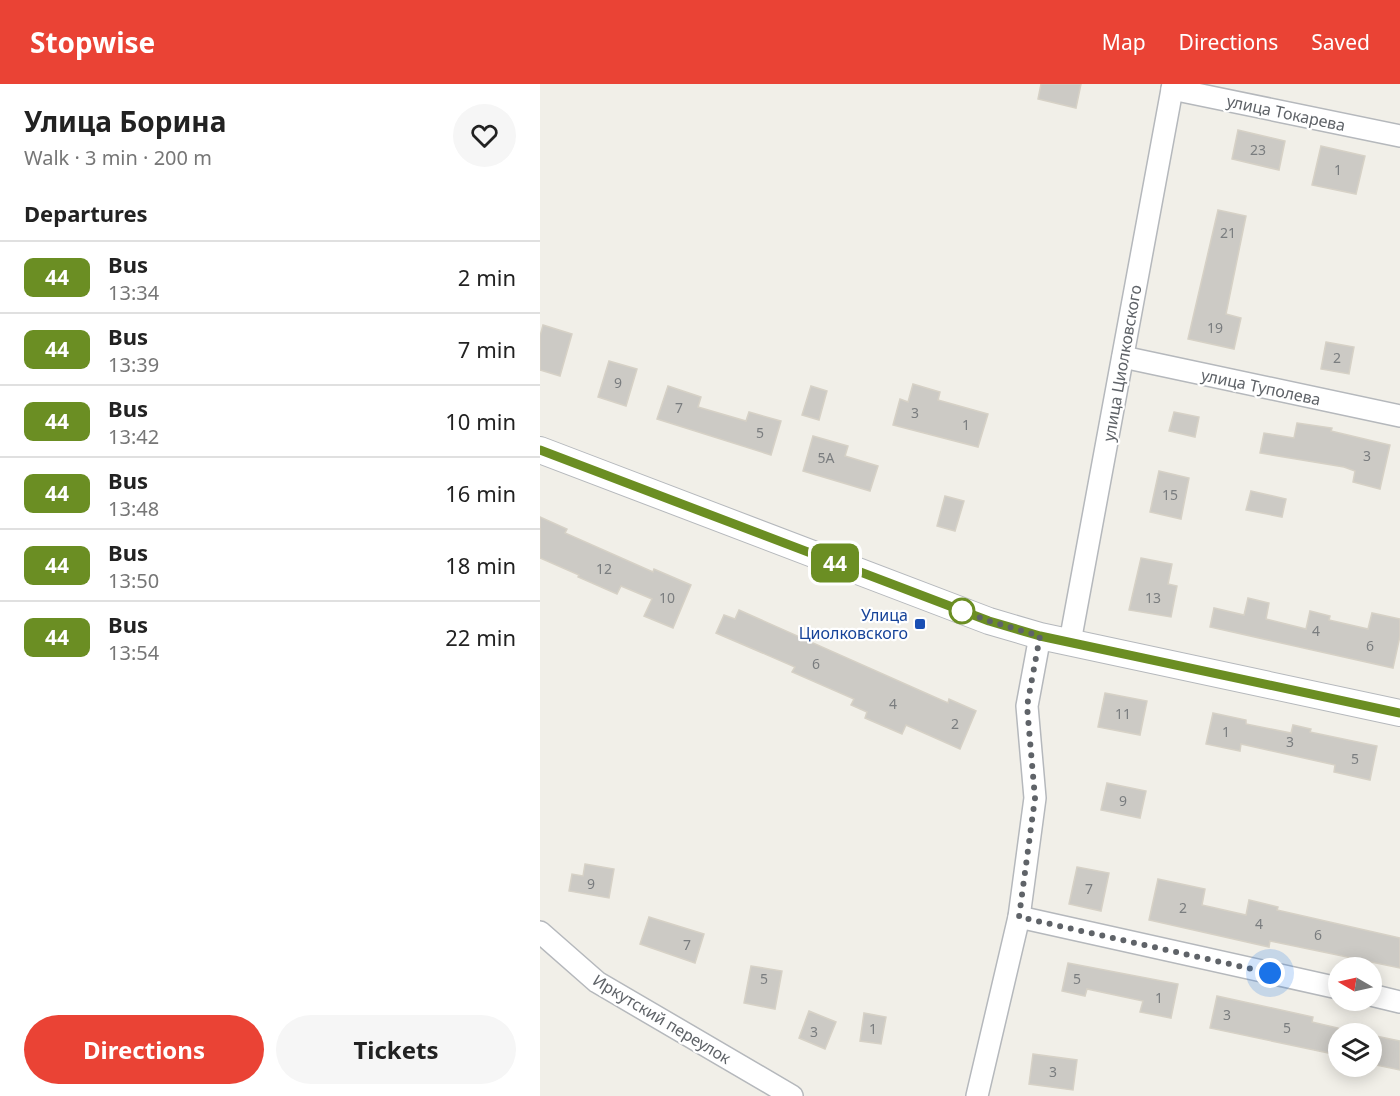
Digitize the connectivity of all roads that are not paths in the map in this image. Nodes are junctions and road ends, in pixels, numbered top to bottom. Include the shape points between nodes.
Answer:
1 (1173, 87) edge
2 (1400, 136) edge
3 (1123, 357) junction
4 (1400, 416) edge
5 (540, 450) edge
6 (1040, 636) junction
7 (1070, 642) junction
8 (1400, 713) edge
9 (1019, 917) junction
10 (540, 932) edge
11 (1328, 986) edge
12 (1382, 998) edge
13 (1400, 1002) edge
14 (792, 1096) edge
15 (977, 1096) edge

1 - 2 street, улица Токарева
1 - 3 street, улица Циолковского
3 - 4 street, улица Туполева
3 - 7 street, улица Циолковского
5 - 6 street via 929,599
6 - 7 street
6 - 9 street via 1027,706 1035,798
7 - 8 street
9 - 11 street
9 - 15 street
10 - 14 street, Иркутский переулок via 597,982
12 - 13 street

